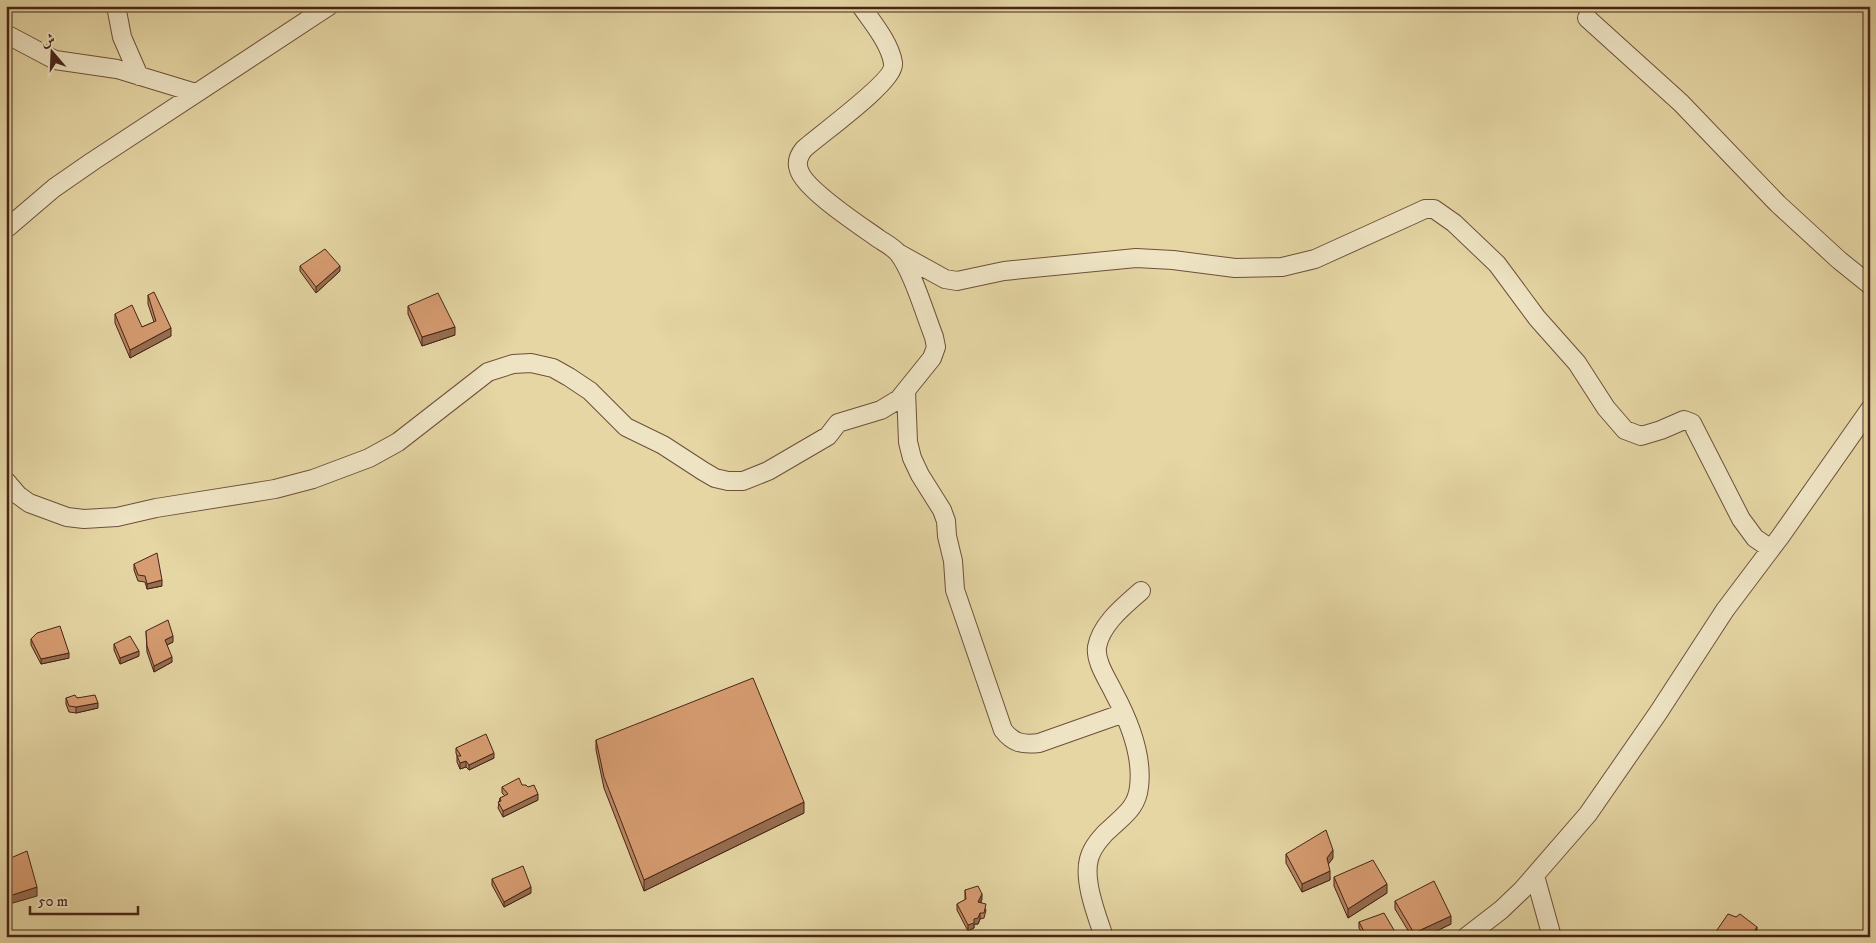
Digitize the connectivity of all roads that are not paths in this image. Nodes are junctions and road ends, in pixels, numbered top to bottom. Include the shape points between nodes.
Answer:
1 (116, 6) edge
2 (329, 6) edge
3 (861, 6) edge
4 (1587, 18) dead end
5 (6, 34) edge
6 (138, 76) junction
7 (196, 93) junction
8 (6, 229) edge
9 (898, 252) junction
10 (1870, 285) edge
11 (906, 390) junction
12 (1870, 410) edge
13 (6, 481) edge
14 (1771, 549) junction
15 (1141, 592) dead end
16 (1124, 713) junction
17 (1535, 876) junction
18 (1104, 937) edge
19 (1466, 937) edge
20 (1552, 937) edge

1 - 6 street via 122,37
2 - 7 street
3 - 9 street via 887,45 893,67 876,89 804,149 797,164 799,172 830,203
4 - 10 street via 1681,104 1778,204
5 - 6 street via 54,60 108,67
6 - 7 street
7 - 8 street via 54,188
9 - 11 street via 936,347 924,369
9 - 14 street via 945,279 957,281 1004,271 1136,258 1235,268 1282,268 1315,259 1412,215 1434,209 1454,223 1497,264 1537,318 1577,362 1606,408 1625,430 1641,436 1684,420 1692,423 1742,519 1755,538
11 - 13 street via 890,405 838,423 828,436 768,471 744,481 728,481 709,475 663,445 626,427 590,392 569,377 553,368 531,363 513,364 488,372 398,442 369,458 275,489 117,517 84,519 29,504
11 - 16 street via 912,458 946,521 955,590 1003,730 1016,743 1026,745
12 - 14 street
14 - 17 street via 1725,610 1588,814
15 - 16 street via 1108,624 1097,649 1103,670
16 - 18 street via 1138,759 1139,787 1133,807 1105,833 1089,859 1090,890
17 - 19 street via 1501,910
17 - 20 street

